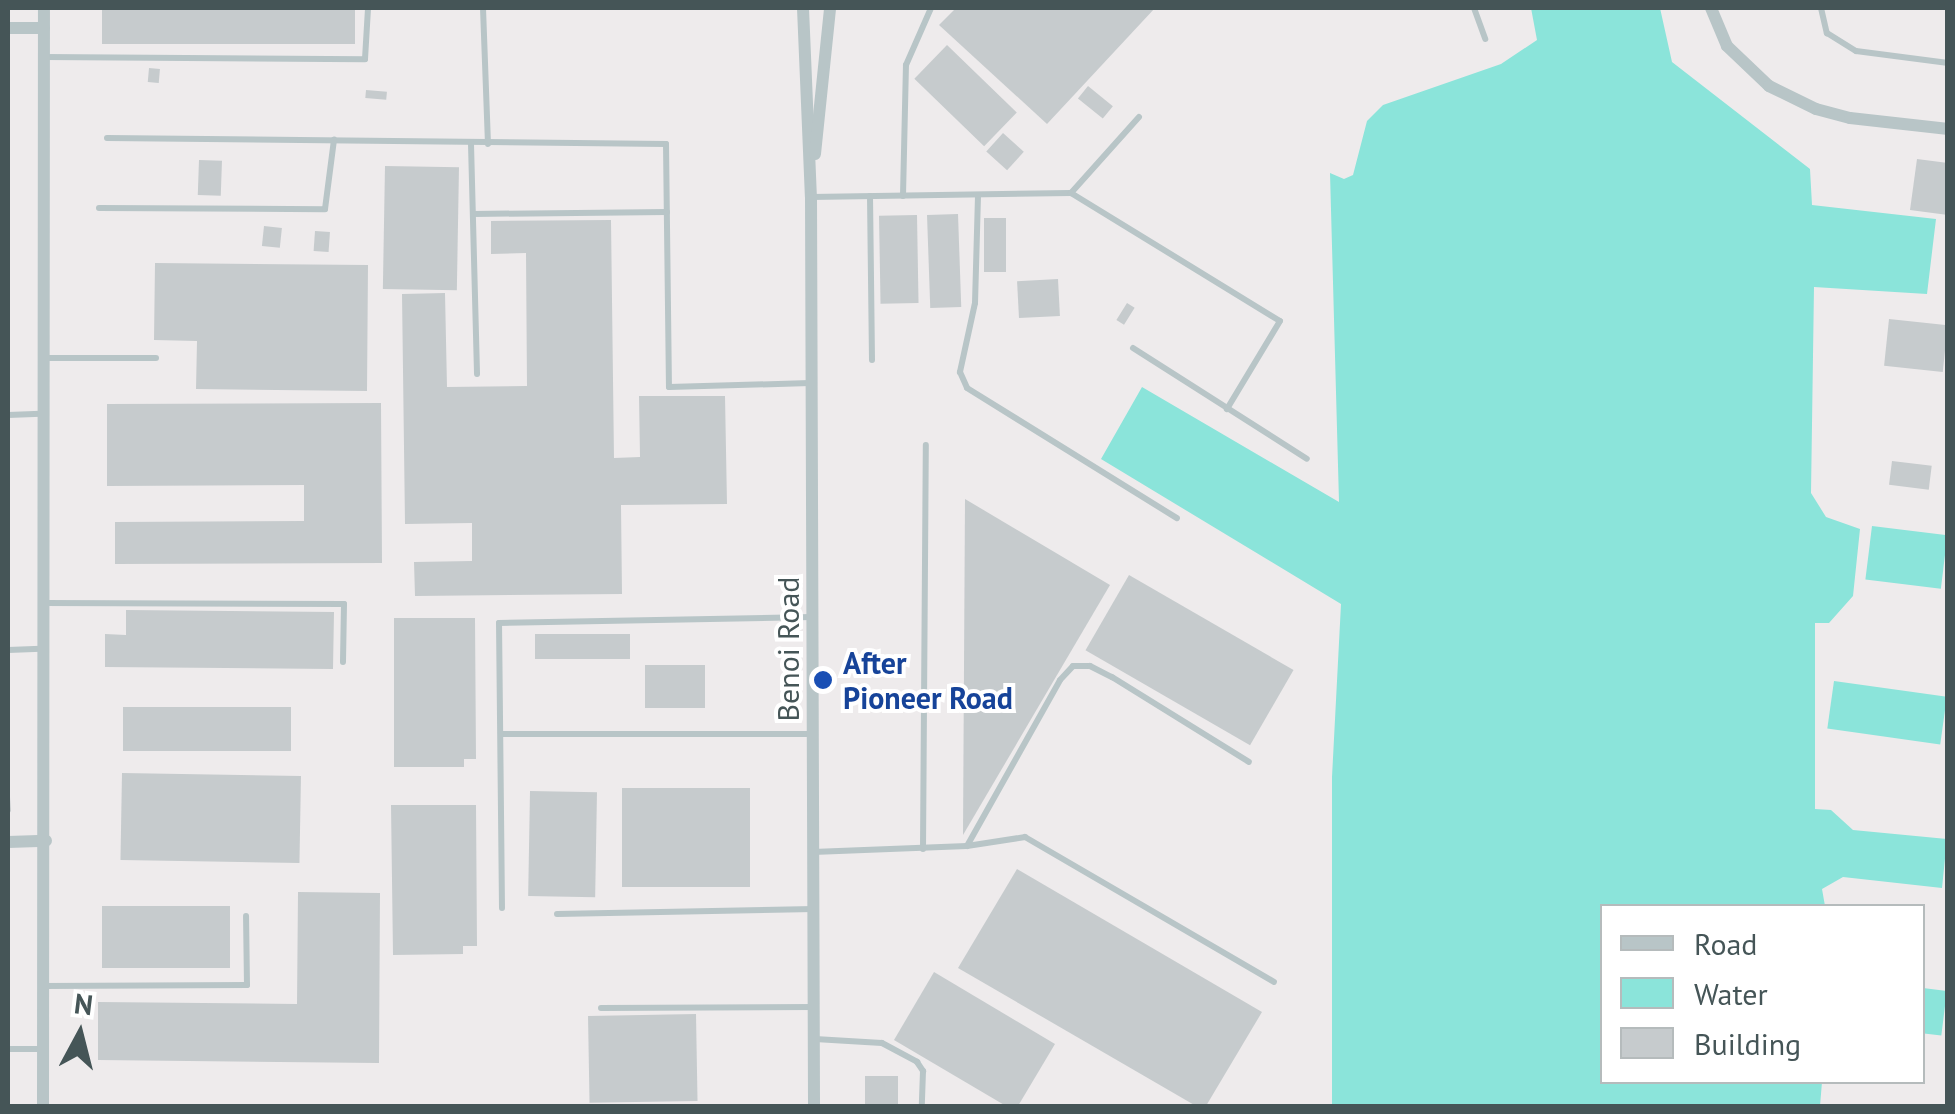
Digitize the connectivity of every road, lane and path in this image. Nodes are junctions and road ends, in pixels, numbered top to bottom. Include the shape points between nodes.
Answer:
1 (44, 8) edge
2 (368, 8) edge
3 (483, 8) edge
4 (803, 8) edge
5 (830, 8) edge
6 (931, 8) edge
7 (1474, 8) edge
8 (1711, 8) edge
9 (1821, 8) edge
10 (8, 28) edge
11 (44, 28) junction
12 (1485, 39) dead end
13 (44, 57) junction
14 (1948, 63) edge
15 (1139, 118) dead end
16 (1948, 129) edge
17 (107, 138) dead end
18 (334, 140) junction
19 (471, 144) junction
20 (488, 144) junction
21 (1072, 193) junction
22 (811, 194) junction
23 (870, 196) junction
24 (903, 196) junction
25 (978, 196) junction
26 (99, 208) dead end
27 (667, 212) junction
28 (473, 214) junction
29 (1133, 348) dead end
30 (45, 358) junction
31 (156, 358) dead end
32 (872, 360) dead end
33 (476, 374) dead end
34 (811, 382) junction
35 (1227, 410) junction
36 (45, 414) junction
37 (8, 415) edge
38 (926, 445) dead end
39 (1307, 459) dead end
40 (1177, 518) dead end
41 (46, 603) junction
42 (812, 617) junction
43 (46, 649) junction
44 (8, 650) edge
45 (344, 662) dead end
46 (501, 734) junction
47 (813, 734) junction
48 (1249, 762) dead end
49 (46, 841) junction
50 (8, 842) edge
51 (967, 846) junction
52 (924, 849) junction
53 (813, 852) junction
54 (502, 908) dead end
55 (814, 909) junction
56 (557, 914) dead end
57 (246, 916) dead end
58 (1274, 982) dead end
59 (44, 986) junction
60 (814, 1007) junction
61 (601, 1008) dead end
62 (814, 1038) junction
63 (8, 1049) edge
64 (43, 1049) junction
65 (43, 1106) edge
66 (814, 1106) edge
67 (922, 1106) edge

1 - 11 street
2 - 13 lane via 365,59
3 - 20 lane
4 - 22 street, Benoi Road
5 - 22 street, Benoi Road
6 - 24 lane via 906,65
7 - 12 lane
8 - 16 street via 1727,46 1769,86 1850,118
9 - 14 lane via 1827,33 1856,51
10 - 11 street
11 - 13 street
13 - 30 street
15 - 21 lane
17 - 18 lane
18 - 19 lane
18 - 26 lane via 325,209
19 - 20 lane
19 - 28 lane
20 - 27 lane via 666,144
21 - 25 lane
21 - 35 lane via 1280,320
22 - 23 lane
22 - 34 street, Benoi Road
23 - 24 lane
23 - 32 lane
24 - 25 lane
25 - 40 lane via 975,303 960,372 968,388
27 - 28 lane
27 - 34 lane via 669,387
28 - 33 lane
29 - 35 lane
30 - 31 lane
30 - 36 street
34 - 42 street, Benoi Road
35 - 39 lane
36 - 37 lane
36 - 41 street
38 - 52 lane
41 - 43 street
41 - 45 lane via 344,604
42 - 46 lane via 499,623
42 - 47 street, Benoi Road
43 - 44 lane
43 - 49 street
46 - 47 lane
46 - 54 lane
47 - 53 street, Benoi Road
48 - 51 lane via 1112,678 1073,666
49 - 50 street
49 - 59 street
51 - 52 lane
51 - 58 lane via 1007,836 1036,840
52 - 53 lane
53 - 55 street, Benoi Road
55 - 56 lane
55 - 60 street, Benoi Road
57 - 59 lane via 246,985
59 - 64 street
60 - 61 lane
60 - 62 street, Benoi Road
62 - 66 street, Benoi Road
62 - 67 lane via 864,1039 905,1054 922,1072
63 - 64 lane
64 - 65 street

